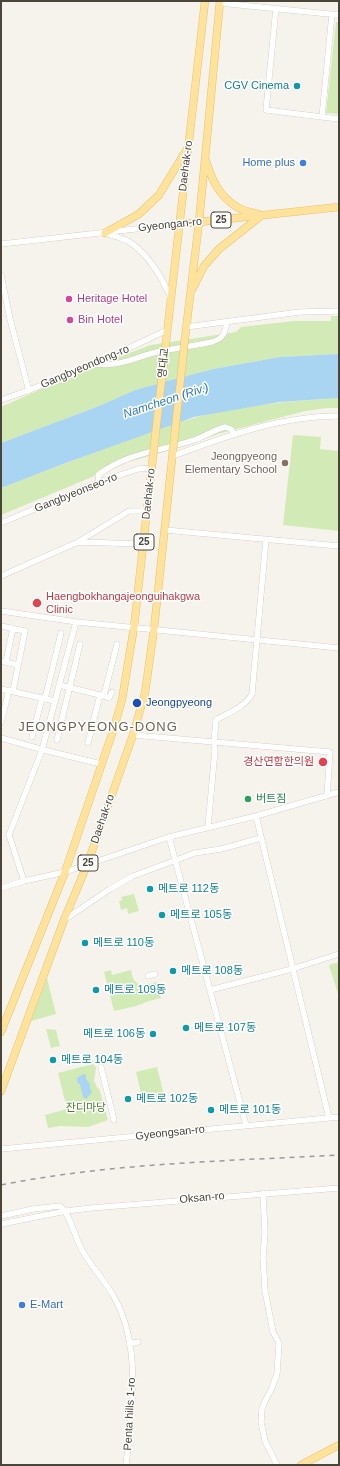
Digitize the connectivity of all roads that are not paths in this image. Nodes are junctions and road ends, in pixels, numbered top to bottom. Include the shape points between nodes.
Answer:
1 (205, 1) edge
2 (220, 2) edge
3 (276, 8) junction
4 (332, 14) junction
5 (339, 15) edge
6 (322, 117) junction
7 (339, 119) edge
8 (189, 145) junction
9 (205, 157) junction
10 (339, 207) edge
11 (262, 215) junction
12 (199, 222) junction
13 (180, 224) junction
14 (105, 233) junction
15 (1, 244) edge
16 (1, 275) edge
17 (190, 292) junction
18 (171, 298) junction
19 (339, 311) edge
20 (227, 322) junction
21 (186, 327) junction
22 (167, 330) junction
23 (93, 364) junction
24 (29, 391) junction
25 (1, 400) edge
26 (339, 416) edge
27 (234, 434) junction
28 (173, 453) junction
29 (153, 456) joint
30 (152, 468) junction
31 (99, 482) junction
32 (147, 511) junction
33 (1, 523) edge
34 (165, 530) junction
35 (266, 539) junction
36 (78, 542) junction
37 (144, 544) junction
38 (339, 546) edge
39 (1, 576) edge
40 (1, 611) edge
41 (76, 622) junction
42 (1, 626) edge
43 (134, 627) junction
44 (13, 628) junction
45 (154, 629) junction
46 (61, 633) dead end
47 (256, 640) junction
48 (80, 644) dead end
49 (117, 644) dead end
50 (339, 648) edge
51 (3, 661) edge
52 (18, 665) junction
53 (59, 685) junction
54 (70, 687) junction
55 (1, 689) edge
56 (11, 691) junction
57 (112, 692) dead end
58 (100, 695) junction
59 (44, 698) junction
60 (4, 700) edge
61 (55, 701) junction
62 (1, 724) edge
63 (133, 735) junction
64 (32, 737) dead end
65 (1, 738) edge
66 (57, 740) dead end
67 (214, 742) junction
68 (88, 743) dead end
69 (42, 750) junction
70 (101, 764) junction
71 (339, 792) edge
72 (327, 796) junction
73 (256, 816) junction
74 (208, 828) junction
75 (169, 837) junction
76 (261, 838) junction
77 (175, 861) junction
78 (87, 865) junction
79 (65, 872) junction
80 (24, 881) junction
81 (1, 888) edge
82 (81, 909) junction
83 (88, 910) dead end
84 (64, 920) junction
85 (339, 954) edge
86 (292, 969) junction
87 (155, 974) dead end
88 (148, 976) dead end
89 (210, 990) junction
90 (1, 1032) edge
91 (100, 1067) dead end
92 (1, 1091) edge
93 (339, 1117) edge
94 (329, 1118) junction
95 (114, 1120) dead end
96 (246, 1125) junction
97 (1, 1150) edge
98 (339, 1188) edge
99 (263, 1194) junction
100 (66, 1211) junction
101 (1, 1216) edge
102 (1, 1224) edge
103 (138, 1342) dead end
104 (129, 1344) junction
105 (339, 1445) edge
106 (126, 1465) edge
107 (277, 1465) edge
108 (302, 1465) edge

1 - 8 main road, Daehak-ro
2 - 3 street
2 - 9 main road, 영대교
3 - 4 street
3 - 6 street via 266,110
4 - 5 street
4 - 6 street
6 - 7 street
8 - 13 main road, Daehak-ro
8 - 14 main road via 159,195 139,214
9 - 11 main road via 213,180 223,197 238,208
9 - 12 main road, 영대교
10 - 11 main road, Gyeongan-ro / 25
11 - 12 main road, Gyeongan-ro / 25
11 - 17 main road via 219,249 204,266
12 - 13 main road, Gyeongan-ro / 25
12 - 17 main road, 영대교
13 - 14 street, Gyeongan-ro
13 - 18 main road, Daehak-ro / 25
14 - 15 street, Gyeongan-ro
14 - 18 street via 131,243 149,260 163,280
16 - 24 street
17 - 21 main road, 영대교
18 - 22 main road, Daehak-ro / 25
19 - 20 street via 300,312
20 - 21 street
20 - 23 street via 220,340 156,352 118,364
21 - 28 main road, 영대교, bridge
22 - 23 street, Gangbyeondong-ro
22 - 29 main road, 영대교 / 25, bridge
23 - 24 street, Gangbyeondong-ro
24 - 25 street, Gangbyeondong-ro
26 - 27 street via 276,422
27 - 28 street
27 - 31 street via 226,427 193,440 137,455 105,470 98,475
28 - 34 main road, 영대교
29 - 30 main road, Daehak-ro / 25
30 - 31 street, Gangbyeonseo-ro via 138,469
30 - 32 main road, Daehak-ro / 25
31 - 33 street, Gangbyeonseo-ro
32 - 36 street via 130,511
32 - 37 main road, Daehak-ro / 25
34 - 35 street
34 - 45 main road, Daehak-ro
35 - 38 street
35 - 47 street
36 - 37 street
36 - 39 street
37 - 43 main road, Daehak-ro / 25
40 - 41 street
41 - 43 street
41 - 53 street
42 - 44 street
43 - 45 street
43 - 70 main road, Daehak-ro / 25 via 122,700
44 - 51 street
44 - 52 street via 25,631
45 - 47 street
45 - 63 main road, Daehak-ro / 25 via 145,693
46 - 59 street
47 - 50 street
47 - 67 street via 252,694 242,706 216,720
48 - 54 street
49 - 58 street via 104,695
51 - 52 street
52 - 56 street
53 - 54 street
53 - 61 street
54 - 58 street
54 - 66 street
55 - 56 street
56 - 59 street
56 - 60 street
57 - 58 street via 109,698
58 - 68 street
59 - 61 street
59 - 64 street
60 - 62 street
61 - 69 street
63 - 67 street
63 - 78 main road, Daehak-ro / 25
65 - 69 street
67 - 72 street via 330,752
67 - 74 street
69 - 70 street
69 - 80 street via 9,835
70 - 79 main road, Daehak-ro / 25
71 - 72 street
72 - 73 street
73 - 74 street
73 - 76 street
74 - 75 street
75 - 77 street
75 - 78 street
76 - 77 street via 194,853
76 - 86 street
77 - 82 street via 133,876 123,885
77 - 89 street
78 - 79 street
78 - 84 main road, Daehak-ro / 25
79 - 80 street
79 - 90 main road, Daehak-ro / 25
80 - 81 street
82 - 83 street
82 - 84 street
84 - 92 main road, Daehak-ro / 25
85 - 86 street
86 - 89 street
86 - 94 street
87 - 88 street
89 - 96 street
91 - 95 street
93 - 94 street, Gyeongsan-ro
94 - 96 street, Gyeongsan-ro
96 - 97 street, Gyeongsan-ro
98 - 99 street, Oksan-ro
99 - 100 street, Oksan-ro
99 - 107 street via 265,1291 273,1332 280,1343 277,1374 262,1409 261,1422 265,1441
100 - 101 street via 60,1206
100 - 102 street, Oksan-ro
100 - 104 street, Penta hills 1-ro via 80,1248 118,1305
103 - 104 street
104 - 106 street, Penta hills 1-ro via 133,1409
105 - 108 main road

